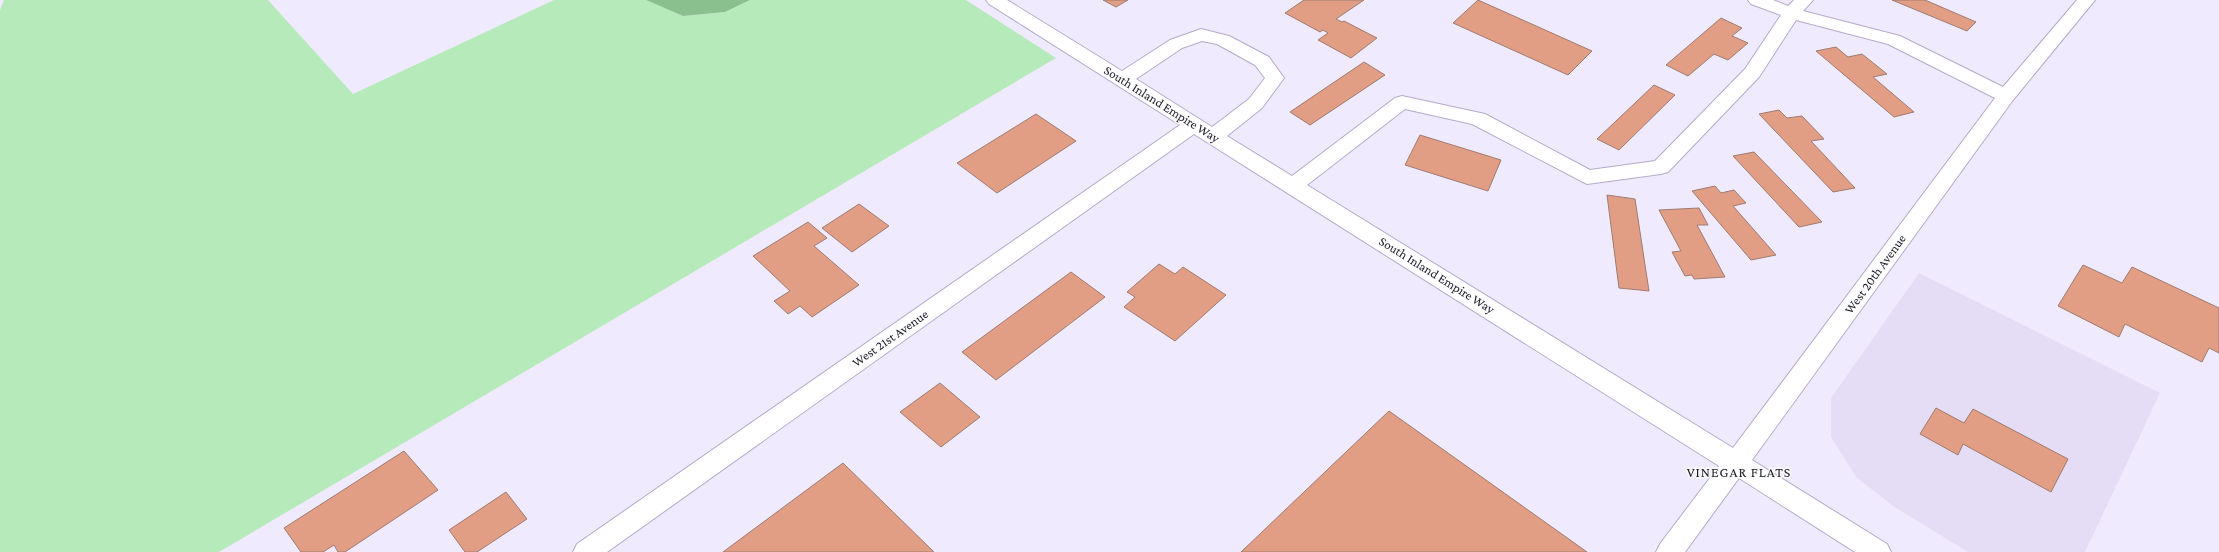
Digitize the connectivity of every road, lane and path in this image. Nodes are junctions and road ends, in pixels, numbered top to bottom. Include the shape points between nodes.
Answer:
1 (995, 0) edge
2 (1757, 0) edge
3 (2086, 0) edge
4 (1798, 7) edge
5 (1122, 80) junction
6 (2006, 96) junction
7 (1194, 124) junction
8 (1213, 136) junction
9 (1293, 185) junction
10 (1736, 463) junction
11 (586, 552) edge
12 (1668, 552) edge
13 (1878, 552) edge

1 - 5 street, South Inland Empire Way
2 - 4 street
3 - 6 street, West 20th Avenue
4 - 6 street via 1894,40
4 - 9 street via 1752,73 1661,167 1587,177 1478,119 1402,102
5 - 7 street, South Inland Empire Way
5 - 8 street via 1176,44 1201,35 1223,40 1262,61 1275,78 1267,92 1247,112
6 - 10 street, West 20th Avenue
7 - 8 street, South Inland Empire Way
7 - 11 street, West 21st Avenue
8 - 9 street, South Inland Empire Way
9 - 10 street, South Inland Empire Way
10 - 12 street, West 20th Avenue
10 - 13 street, South Inland Empire Way

